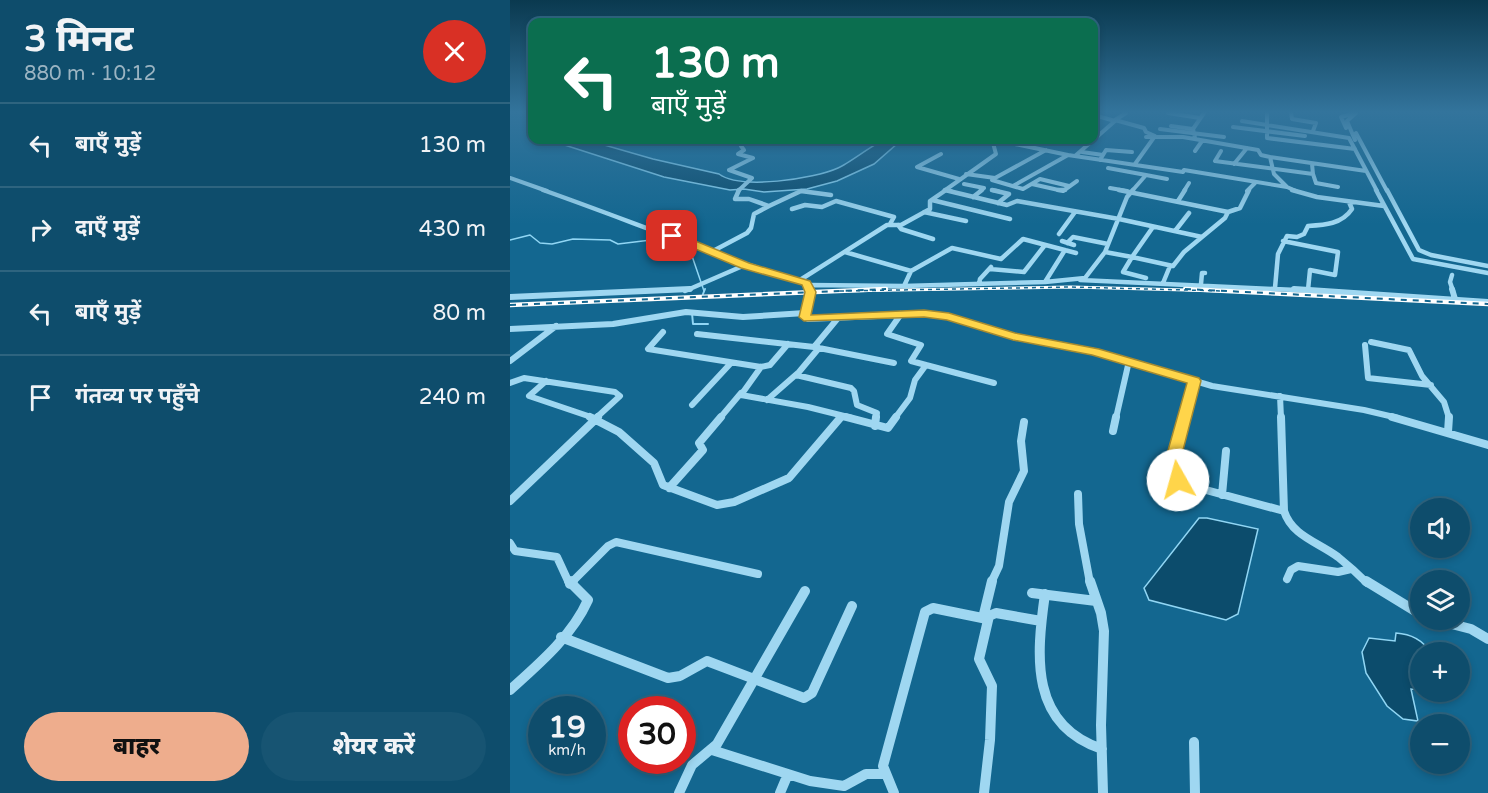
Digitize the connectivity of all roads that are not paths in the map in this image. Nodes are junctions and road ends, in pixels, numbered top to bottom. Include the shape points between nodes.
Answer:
1 (744, 150) edge
2 (995, 150) edge
3 (1046, 150) joint
4 (1084, 150) edge
5 (1106, 150) edge
6 (1106, 150) edge
7 (1145, 150) edge
8 (1244, 150) edge
9 (1258, 150) edge
10 (1356, 150) edge
11 (1359, 150) edge
12 (1221, 151) dead end
13 (1082, 152) junction
14 (1131, 152) dead end
15 (941, 154) dead end
16 (1068, 155) junction
17 (1076, 156) junction
18 (1270, 157) junction
19 (1100, 158) junction
20 (1135, 164) junction
21 (1234, 164) junction
22 (1312, 164) junction
23 (1093, 165) dead end
24 (1108, 168) dead end
25 (1271, 170) junction
26 (1366, 171) junction
27 (966, 174) junction
28 (1313, 174) junction
29 (1146, 175) junction
30 (510, 178) edge
31 (1167, 178) dead end
32 (959, 179) junction
33 (990, 179) junction
34 (1077, 181) dead end
35 (1189, 183) dead end
36 (1254, 183) junction
37 (964, 184) dead end
38 (1013, 186) junction
39 (1287, 187) junction
40 (1338, 187) dead end
41 (1110, 188) dead end
42 (945, 190) junction
43 (992, 190) dead end
44 (1132, 192) junction
45 (831, 195) dead end
46 (973, 197) junction
47 (932, 200) junction
48 (1178, 201) junction
49 (1349, 202) junction
50 (998, 203) junction
51 (769, 206) junction
52 (1384, 207) junction
53 (792, 209) dead end
54 (924, 212) junction
55 (1075, 212) junction
56 (1228, 212) junction
57 (1189, 213) dead end
58 (1010, 219) dead end
59 (1119, 219) junction
60 (966, 222) dead end
61 (890, 224) junction
62 (898, 225) junction
63 (1154, 227) junction
64 (1175, 231) junction
65 (1028, 233) dead end
66 (1059, 234) dead end
67 (1202, 237) junction
68 (933, 239) dead end
69 (1021, 239) junction
70 (1283, 241) junction
71 (1074, 244) dead end
72 (1108, 244) junction
73 (1045, 245) junction
74 (713, 250) junction
75 (1065, 250) junction
76 (845, 252) junction
77 (1105, 252) junction
78 (1076, 253) dead end
79 (1132, 257) junction
80 (999, 260) junction
81 (745, 265) junction
82 (1170, 266) junction
83 (990, 269) junction
84 (1488, 269) edge
85 (911, 271) junction
86 (1205, 273) dead end
87 (1452, 275) dead end
88 (1146, 278) dead end
89 (800, 280) junction
90 (1080, 280) junction
91 (1045, 282) junction
92 (1162, 283) junction
93 (979, 284) junction
94 (1201, 284) junction
95 (809, 285) junction
96 (904, 286) junction
97 (1275, 288) junction
98 (1308, 290) junction
99 (510, 297) edge
100 (1455, 299) junction
101 (1488, 302) edge
102 (805, 313) junction
103 (901, 314) junction
104 (838, 318) junction
105 (556, 326) junction
106 (510, 329) edge
107 (663, 332) dead end
108 (697, 334) dead end
109 (788, 344) junction
110 (816, 348) junction
111 (510, 361) edge
112 (1129, 361) junction
113 (731, 363) junction
114 (894, 363) dead end
115 (926, 365) junction
116 (761, 367) junction
117 (796, 375) junction
118 (546, 381) junction
119 (1194, 381) junction
120 (510, 383) edge
121 (994, 383) dead end
122 (1431, 385) junction
123 (741, 393) junction
124 (1280, 396) junction
125 (767, 400) junction
126 (692, 405) dead end
127 (841, 417) junction
128 (596, 419) junction
129 (1024, 422) dead end
130 (875, 426) junction
131 (1113, 431) dead end
132 (1449, 432) junction
133 (1488, 445) edge
134 (1226, 451) dead end
135 (669, 488) junction
136 (1078, 494) dead end
137 (1222, 495) junction
138 (510, 501) edge
139 (1284, 511) junction
140 (510, 543) edge
141 (1351, 568) junction
142 (758, 574) dead end
143 (1287, 579) dead end
144 (570, 584) junction
145 (805, 591) dead end
146 (1032, 593) dead end
147 (1045, 594) junction
148 (1096, 601) junction
149 (852, 606) dead end
150 (1410, 608) edge
151 (985, 618) junction
152 (1041, 621) junction
153 (1470, 629) edge
154 (561, 637) junction
155 (1488, 639) edge
156 (753, 681) junction
157 (510, 690) edge
158 (1194, 742) dead end
159 (1102, 749) junction
160 (712, 750) junction
161 (788, 774) junction
162 (884, 774) junction
163 (679, 793) edge
164 (780, 793) edge
165 (894, 793) edge
166 (984, 793) edge
167 (1103, 793) edge
168 (1195, 793) edge

1 - 51 street via 738,154 753,158 729,170 751,177 738,190 736,200 749,199
2 - 27 street via 993,159
3 - 16 street
3 - 33 street
4 - 13 street
5 - 14 street
6 - 19 street
7 - 20 street
8 - 21 street
9 - 18 street
10 - 26 street
11 - 84 street via 1412,250 1422,257
12 - 21 street via 1215,161
13 - 17 street
13 - 19 street
15 - 32 street via 917,167
16 - 17 street
16 - 38 street
17 - 19 street
18 - 22 street
18 - 25 street
19 - 20 street
19 - 23 street
20 - 36 street
21 - 25 street
22 - 26 street
22 - 28 street
24 - 29 street
25 - 28 street
25 - 39 street
26 - 52 street
27 - 32 street
27 - 33 street
28 - 40 street via 1316,183
29 - 31 street
29 - 44 street
30 - 74 street
32 - 42 street
33 - 38 street
34 - 38 street via 1062,191 1032,184 1024,189
35 - 48 street
36 - 39 street
36 - 56 street via 1240,208
37 - 46 street via 984,188
39 - 49 street
41 - 44 street
42 - 46 street
42 - 47 street
43 - 50 street via 1009,194
44 - 48 street
44 - 59 street
45 - 51 street via 801,191
46 - 50 street
47 - 54 street via 931,208
47 - 58 street
48 - 56 street
49 - 52 street
49 - 70 street via 1352,209 1348,216 1329,224 1308,226 1305,234 1287,236
50 - 55 street via 1009,205 1017,201
51 - 74 street via 754,214 747,233
52 - 84 street via 1413,259
53 - 61 street via 806,205 822,207 836,201 894,217
54 - 60 street
54 - 62 street
55 - 59 street
55 - 66 street
56 - 67 street
57 - 64 street
59 - 63 street
59 - 72 street
61 - 62 street
61 - 76 street
62 - 68 street
63 - 64 street
63 - 79 street
64 - 67 street
65 - 69 street
67 - 82 street via 1184,252 1177,264
69 - 73 street
69 - 80 street
70 - 97 street via 1275,265
70 - 98 street via 1338,252 1335,274 1310,270
71 - 72 street via 1065,242 1073,237
72 - 77 street
73 - 75 street
73 - 83 street via 1024,272
74 - 81 street
75 - 78 street
75 - 91 street
76 - 85 street
76 - 89 street
77 - 79 street
77 - 90 street via 1087,277
79 - 82 street
79 - 88 street via 1123,272
80 - 83 street
80 - 85 street via 951,248
81 - 89 street
81 - 99 street via 684,291
82 - 92 street
83 - 93 street
85 - 96 street
86 - 94 street
87 - 100 street
89 - 95 street
90 - 91 street
90 - 92 street
91 - 93 street
92 - 94 street
93 - 96 street
94 - 97 street
95 - 96 street
95 - 102 street
97 - 98 street
98 - 100 street
100 - 101 street
102 - 104 street via 808,319
102 - 105 street via 743,317 686,312 613,324
103 - 104 street
103 - 112 street via 958,318 1013,336
103 - 115 street via 887,334 921,345 911,361
104 - 110 street
105 - 106 street
105 - 111 street
107 - 113 street via 648,349
108 - 109 street
109 - 110 street
109 - 116 street via 770,365
110 - 114 street
110 - 117 street
112 - 119 street
112 - 131 street
113 - 116 street
113 - 126 street
115 - 121 street
115 - 130 street via 892,425
116 - 123 street
117 - 125 street
117 - 130 street via 851,388 857,405 878,413
118 - 120 street via 524,378
118 - 128 street via 529,396
118 - 128 street via 619,394
119 - 124 street
119 - 137 street via 1174,463 1182,486
122 - 122 street via 1409,350 1368,343 1368,378
122 - 132 street via 1447,405
123 - 125 street
123 - 135 street via 699,443 703,450
124 - 132 street via 1364,410
124 - 139 street
125 - 127 street
127 - 130 street
127 - 135 street via 789,478 734,502 717,504
128 - 135 street via 619,432 654,463 660,480
128 - 138 street
129 - 151 street via 1024,471 1009,502 999,566 989,588
132 - 133 street
134 - 137 street
136 - 148 street via 1078,519
137 - 139 street
139 - 141 street via 1294,530
140 - 144 street via 515,551 557,556
141 - 143 street via 1338,572 1298,566
141 - 150 street via 1376,589
142 - 144 street via 616,542
144 - 154 street via 588,600
145 - 156 street
146 - 147 street
147 - 148 street
147 - 152 street
148 - 159 street via 1104,638
149 - 156 street via 809,697
151 - 152 street via 1001,613
151 - 162 street via 933,608 926,612 884,760
151 - 166 street via 979,659 992,686
152 - 159 street via 1041,677 1052,710 1061,726 1075,738
153 - 155 street
154 - 156 street via 668,678 684,675 707,661
154 - 157 street
156 - 160 street
158 - 168 street
159 - 167 street
160 - 161 street
160 - 163 street via 692,765
161 - 162 street via 844,786 866,774
161 - 164 street
162 - 165 street

